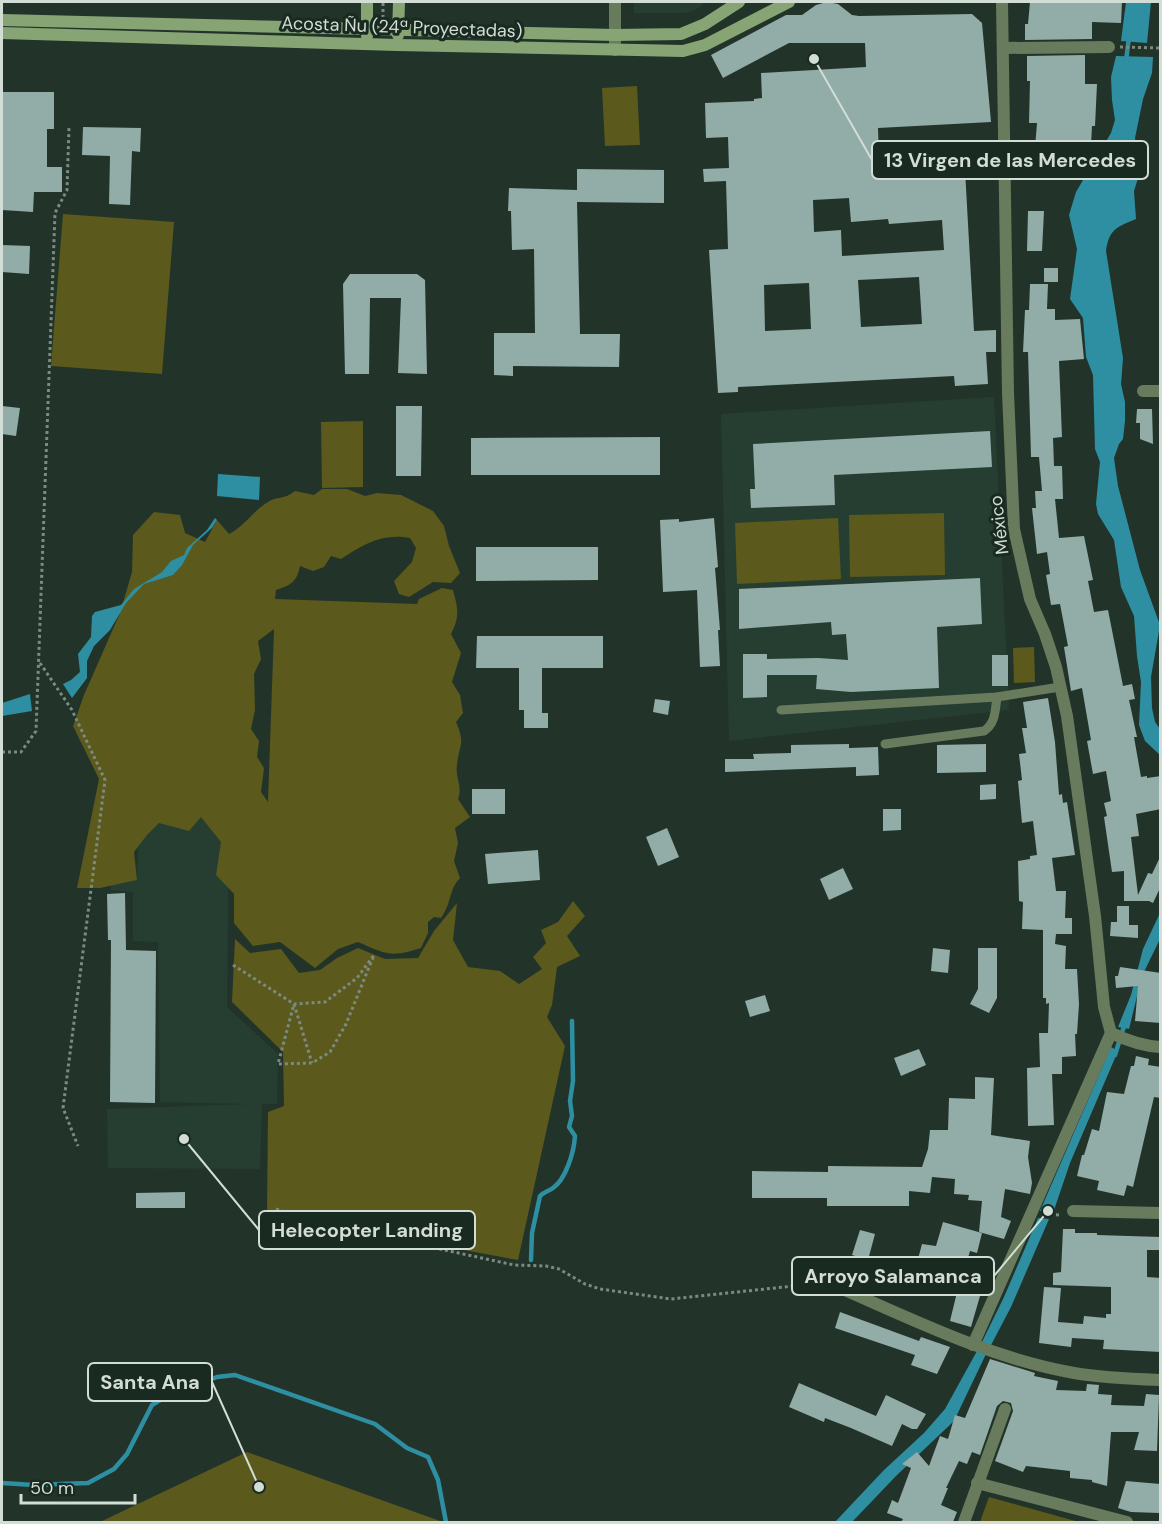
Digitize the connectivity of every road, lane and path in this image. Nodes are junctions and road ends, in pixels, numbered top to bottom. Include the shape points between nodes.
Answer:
1 (367, 2) edge
2 (399, 2) edge
3 (615, 2) edge
4 (739, 2) edge
5 (789, 2) edge
6 (1002, 2) edge
7 (2, 20) edge
8 (145, 24) junction
9 (367, 29) junction
10 (398, 30) junction
11 (2, 33) edge
12 (615, 35) junction
13 (145, 37) junction
14 (367, 44) junction
15 (397, 45) junction
16 (1114, 46) joint
17 (1003, 48) junction
18 (1161, 48) edge
19 (615, 50) junction
20 (69, 127) dead end
21 (1143, 391) dead end
22 (1161, 391) edge
23 (39, 661) junction
24 (1060, 687) junction
25 (998, 697) junction
26 (781, 710) dead end
27 (885, 744) dead end
28 (2, 752) edge
29 (233, 965) dead end
30 (294, 1004) junction
31 (1114, 1034) junction
32 (1161, 1047) edge
33 (312, 1063) junction
34 (78, 1146) dead end
35 (276, 1209) dead end
36 (1073, 1211) dead end
37 (1161, 1213) edge
38 (1040, 1214) dead end
39 (1058, 1216) dead end
40 (847, 1292) joint
41 (973, 1345) junction
42 (1161, 1380) edge
43 (1005, 1408) dead end
44 (977, 1483) junction
45 (964, 1522) edge
46 (1127, 1522) edge

1 - 9 street
2 - 10 street
3 - 12 street
4 - 12 street, Acosta Ñu (24ª Proyectadas) via 681,34
5 - 19 street, Acosta Ñu (24ª Proyectadas) via 705,45 683,51
6 - 17 street, México
7 - 8 street, Acosta Ñu (24ª Proyectadas)
8 - 9 street, Acosta Ñu (24ª Proyectadas)
8 - 13 street
9 - 10 street, Acosta Ñu (24ª Proyectadas)
9 - 14 street
10 - 12 street, Acosta Ñu (24ª Proyectadas)
10 - 15 street
11 - 13 street, Acosta Ñu (24ª Proyectadas)
12 - 19 street
13 - 14 street, Acosta Ñu (24ª Proyectadas)
14 - 15 street, Acosta Ñu (24ª Proyectadas)
15 - 19 street, Acosta Ñu (24ª Proyectadas)
16 - 17 street
16 - 18 path
17 - 24 street, México via 1014,529 1030,599
20 - 23 path via 67,190 55,213
21 - 22 street
23 - 28 path via 36,731 21,752
23 - 34 path via 72,710 105,780 63,1108
24 - 25 lane
24 - 31 street, México via 1095,916 1104,1007
25 - 26 lane
25 - 27 lane via 993,721 984,731
29 - 30 path
30 - 33 path
30 - 33 path via 278,1064
30 - 33 path via 325,1002 357,978 374,955 346,1024 330,1052
31 - 32 street via 1131,1042
31 - 41 street
35 - 40 path via 321,1223 514,1265 559,1269 585,1284 613,1291 671,1299 822,1283
36 - 37 street
38 - 39 path
40 - 41 street
41 - 42 street via 1074,1373
43 - 44 street
44 - 45 street
44 - 46 street

